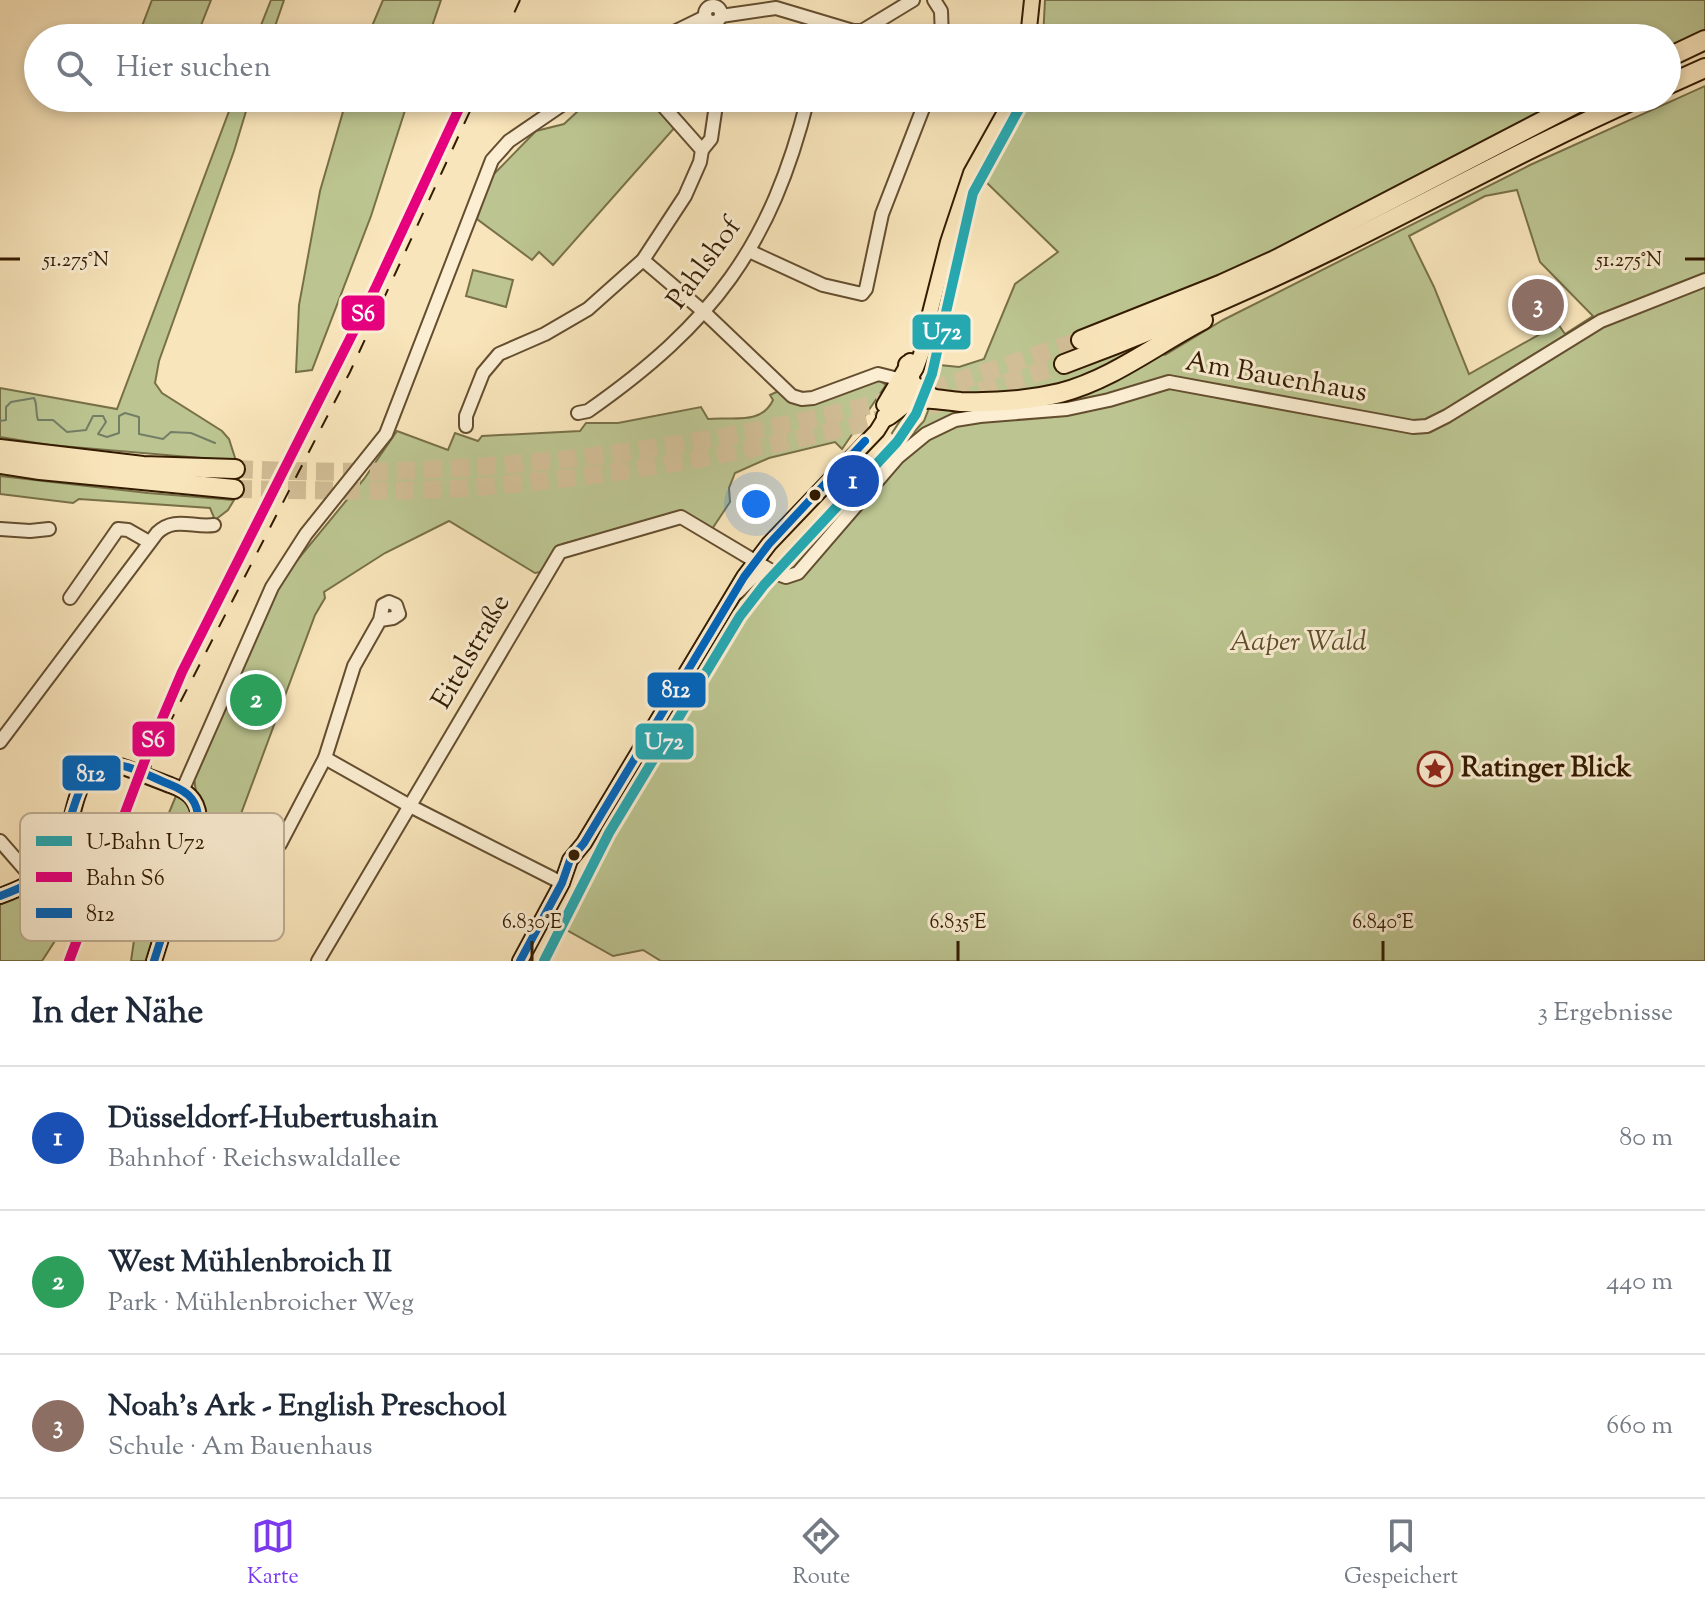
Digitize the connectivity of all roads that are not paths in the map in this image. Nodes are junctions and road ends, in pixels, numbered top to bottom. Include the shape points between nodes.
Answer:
1 (913, 0) edge
2 (934, 0) edge
3 (1032, 0) edge
4 (718, 7) edge
5 (826, 23) joint
6 (691, 24) edge
7 (830, 24) edge
8 (874, 24) edge
9 (941, 24) edge
10 (1029, 24) edge
11 (1705, 40) edge
12 (1681, 51) edge
13 (1705, 68) edge
14 (1681, 79) edge
15 (551, 112) edge
16 (668, 112) edge
17 (715, 112) edge
18 (804, 112) edge
19 (922, 112) edge
20 (1005, 112) edge
21 (1560, 112) edge
22 (1607, 112) edge
23 (702, 150) junction
24 (749, 251) junction
25 (643, 260) junction
26 (1269, 280) junction
27 (1705, 280) edge
28 (704, 312) junction
29 (1081, 340) tunnel mouth
30 (1064, 364) tunnel mouth
31 (905, 375) junction
32 (932, 398) junction
33 (578, 413) dead end
34 (886, 417) junction
35 (466, 426) dead end
36 (865, 441) junction
37 (0, 449) edge
38 (0, 464) edge
39 (235, 469) tunnel mouth
40 (234, 489) tunnel mouth
41 (214, 525) dead end
42 (0, 529) edge
43 (49, 529) dead end
44 (149, 542) junction
45 (755, 561) junction
46 (775, 573) junction
47 (735, 595) junction
48 (70, 598) dead end
49 (380, 620) dead end
50 (0, 742) edge
51 (325, 758) junction
52 (176, 787) junction
53 (410, 806) junction
54 (74, 813) edge
55 (197, 813) edge
56 (284, 836) edge
57 (0, 841) edge
58 (20, 864) edge
59 (562, 883) junction
60 (20, 887) edge
61 (0, 896) edge
62 (160, 941) edge
63 (154, 961) edge
64 (318, 961) edge
65 (520, 961) edge

1 - 8 street
2 - 9 street
3 - 10 main road
4 - 5 street via 776,8
4 - 6 street via 714,22 705,17
5 - 7 street
11 - 12 highway
13 - 14 highway
15 - 52 street via 509,141 492,160 386,434 306,534 272,587
16 - 23 street
17 - 23 street via 711,139
18 - 24 street, Pahlshof via 780,190
19 - 24 street via 882,214 862,294 823,285
20 - 31 main road via 964,190 927,322
21 - 29 highway via 1277,259
22 - 26 highway
23 - 25 street via 685,196
24 - 28 street, Pahlshof
25 - 28 street
25 - 35 street via 567,323 499,354 483,373
26 - 30 highway
26 - 32 highway via 1123,368 1074,388 999,402
27 - 46 street, Am Bauenhaus via 1601,321 1447,416 1419,427 1169,382 1067,409 955,420 926,434 898,457 798,573
28 - 31 street via 798,398 819,397 878,374
28 - 33 street, Pahlshof via 643,371
31 - 32 highway
31 - 34 main road
31 - 36 main road
32 - 34 highway via 909,402
34 - 36 main road
36 - 45 main road
37 - 39 highway via 143,466
38 - 40 highway
41 - 44 street via 172,523
42 - 43 street
44 - 48 street via 118,529
44 - 50 street
45 - 46 street
45 - 47 main road
45 - 53 street, Eitelstraße via 681,517 560,552
46 - 47 street, Am Bauenhaus via 753,577
47 - 59 main road
49 - 51 street via 354,666
51 - 53 street
51 - 56 street
52 - 54 main road, bridge via 106,764 84,778
52 - 55 main road via 195,802
53 - 59 street
53 - 64 street, Eitelstraße
57 - 58 street
59 - 65 main road
60 - 61 main road
62 - 63 main road

